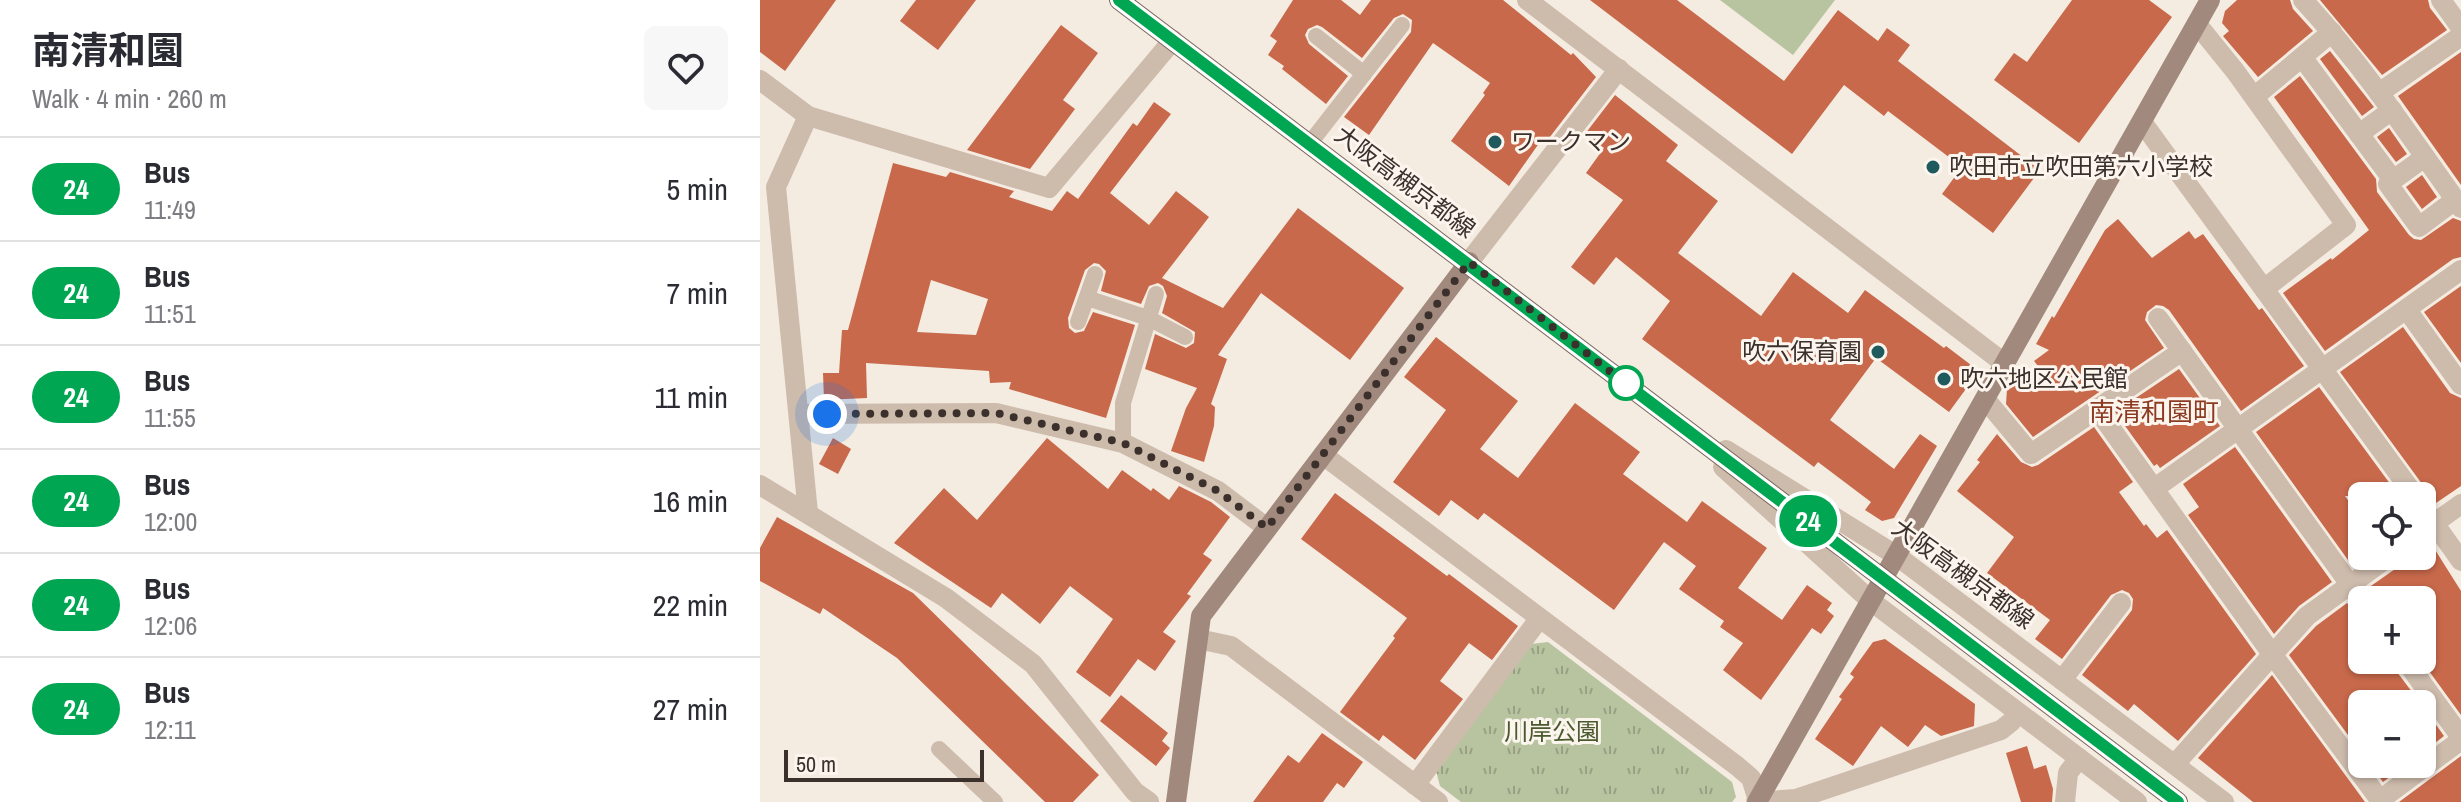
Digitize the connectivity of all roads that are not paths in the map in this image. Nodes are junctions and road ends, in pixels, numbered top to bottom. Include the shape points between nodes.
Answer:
1 (1119, 0) edge
2 (1527, 0) edge
3 (2210, 0) edge
4 (2303, 0) edge
5 (2441, 0) edge
6 (2197, 24) junction
7 (1402, 25) dead end
8 (2461, 28) edge
9 (2332, 32) junction
10 (1316, 36) dead end
11 (2461, 36) edge
12 (1173, 40) junction
13 (2302, 57) junction
14 (1619, 69) junction
15 (1364, 74) junction
16 (762, 85) edge
17 (2379, 93) junction
18 (2254, 97) junction
19 (2392, 110) junction
20 (808, 116) junction
21 (2142, 122) junction
22 (2359, 134) junction
23 (1310, 143) junction
24 (2425, 157) junction
25 (2393, 180) junction
26 (2458, 204) edge
27 (1469, 262) junction
28 (2461, 270) edge
29 (1095, 274) dead end
30 (2264, 289) junction
31 (1156, 294) dead end
32 (1087, 298) junction
33 (2407, 310) junction
34 (1148, 318) junction
35 (2158, 318) dead end
36 (1078, 322) dead end
37 (1185, 337) dead end
38 (2182, 351) junction
39 (2004, 363) junction
40 (2322, 369) junction
41 (2461, 385) edge
42 (1986, 400) junction
43 (1658, 408) junction
44 (2097, 409) junction
45 (799, 414) junction
46 (2239, 428) junction
47 (1123, 443) junction
48 (1323, 455) junction
49 (760, 478) edge
50 (2405, 482) edge
51 (760, 486) edge
52 (2155, 488) junction
53 (2461, 504) edge
54 (808, 513) junction
55 (2436, 522) edge
56 (1267, 528) junction
57 (2436, 536) edge
58 (1897, 556) junction
59 (2461, 561) edge
60 (2377, 570) edge
61 (1883, 578) junction
62 (2351, 586) edge
63 (2362, 586) edge
64 (2348, 597) edge
65 (1871, 601) junction
66 (2121, 603) dead end
67 (1539, 619) junction
68 (1198, 639) junction
69 (2272, 654) junction
70 (2415, 674) edge
71 (2062, 680) junction
72 (2017, 713) junction
73 (2461, 739) edge
74 (939, 749) dead end
75 (2079, 758) junction
76 (2175, 764) junction
77 (1415, 785) junction
78 (1136, 799) edge
79 (1757, 801) edge
80 (995, 802) edge
81 (1176, 802) edge
82 (1438, 802) edge
83 (2065, 802) edge
84 (2137, 802) edge
85 (2178, 802) edge
86 (2224, 802) edge

1 - 12 main road, 大阪高槻京都線
2 - 14 street
3 - 6 street
4 - 9 street
5 - 8 street
6 - 18 street
6 - 21 street
7 - 15 lane
9 - 13 street
9 - 17 street
10 - 15 lane
11 - 17 street
12 - 20 street via 1049,188
12 - 23 main road, 大阪高槻京都線
13 - 18 street
13 - 22 street
14 - 27 street
14 - 39 street
15 - 23 lane
16 - 20 street
17 - 19 street
18 - 30 street via 2346,225
19 - 22 street
19 - 24 street
20 - 45 street via 776,187
21 - 30 street
21 - 39 street
22 - 25 street
23 - 27 main road, 大阪高槻京都線
24 - 25 street
24 - 26 street
25 - 26 street via 2388,184 2419,227
27 - 43 main road, 大阪高槻京都線
27 - 48 street
28 - 33 street
29 - 32 lane
30 - 40 street
31 - 34 lane
32 - 34 lane
32 - 36 lane
33 - 40 street
33 - 41 street
34 - 37 lane
34 - 47 lane via 1123,403
35 - 38 street
38 - 44 street
38 - 46 street
39 - 42 street
40 - 46 street
40 - 50 street
42 - 44 street via 2031,454
42 - 58 street
43 - 58 street, 大阪高槻京都線
43 - 61 main road, 大阪高槻京都線
43 - 65 street, 大阪高槻京都線
44 - 52 street
45 - 47 street via 996,413
45 - 54 street
46 - 52 street
46 - 62 street
47 - 56 street via 1218,491
48 - 56 street
48 - 67 street
49 - 51 street
51 - 54 street
52 - 69 street
53 - 55 street
54 - 78 street via 946,598 1033,664
56 - 68 street via 1201,616
57 - 59 street
58 - 61 street
58 - 71 street, 大阪高槻京都線
60 - 63 street
61 - 65 street
61 - 85 main road, 大阪高槻京都線
64 - 69 street via 2307,616
65 - 72 street, 大阪高槻京都線
65 - 79 street
66 - 71 street
67 - 77 street
67 - 79 street via 1737,766 1751,778
68 - 77 street via 1231,646
68 - 81 street
69 - 73 street via 2380,800
69 - 76 street
70 - 73 street
71 - 76 street, 大阪高槻京都線
72 - 75 street, 大阪高槻京都線
72 - 79 street via 2001,730 1796,799
74 - 80 lane
75 - 83 street via 2068,773
75 - 84 street, 大阪高槻京都線
76 - 86 street, 大阪高槻京都線
77 - 82 street

